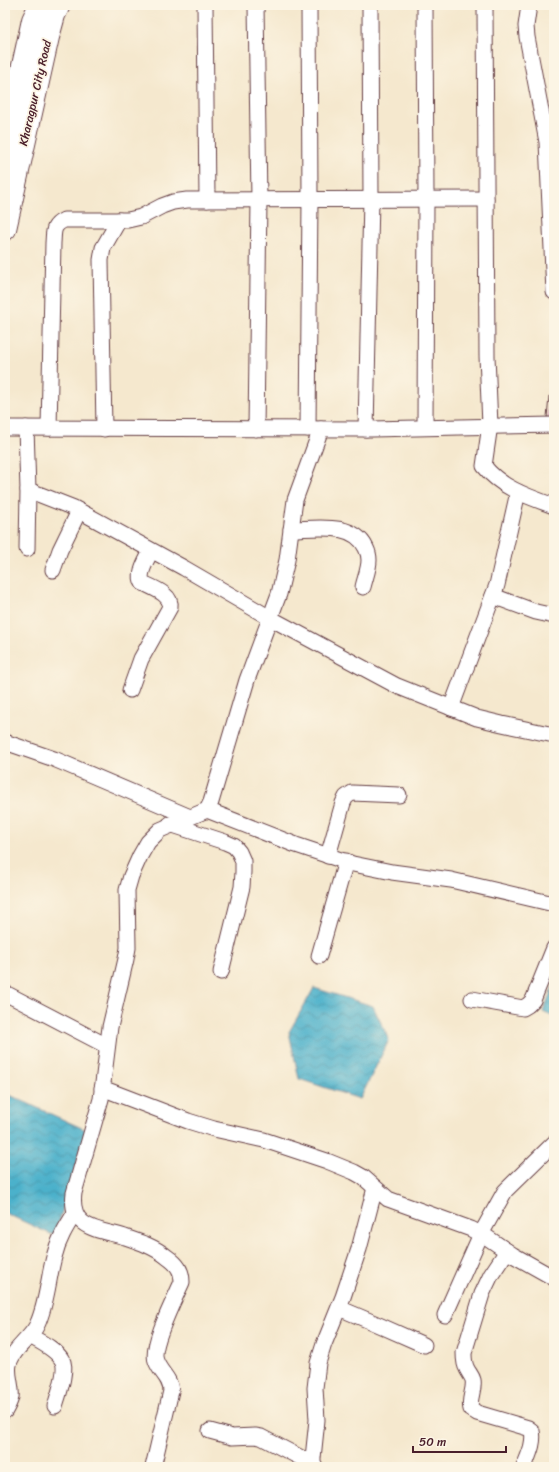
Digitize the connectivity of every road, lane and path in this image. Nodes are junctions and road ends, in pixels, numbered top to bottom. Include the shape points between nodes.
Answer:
1 (40, 5) edge
2 (59, 5) edge
3 (205, 5) edge
4 (256, 5) edge
5 (309, 5) edge
6 (370, 5) edge
7 (425, 5) edge
8 (485, 5) edge
9 (530, 5) edge
10 (5, 148) edge
11 (371, 199) junction
12 (426, 199) junction
13 (486, 199) junction
14 (207, 200) junction
15 (259, 200) junction
16 (310, 200) junction
17 (119, 220) junction
18 (5, 229) edge
19 (554, 292) edge
20 (554, 424) edge
21 (490, 425) junction
22 (425, 427) junction
23 (5, 428) edge
24 (26, 428) junction
25 (49, 428) junction
26 (104, 429) junction
27 (256, 429) junction
28 (314, 429) junction
29 (366, 429) junction
30 (28, 490) junction
31 (518, 492) junction
32 (554, 506) edge
33 (79, 511) junction
34 (291, 529) junction
35 (27, 549) dead end
36 (151, 550) junction
37 (53, 570) dead end
38 (363, 587) dead end
39 (493, 596) junction
40 (554, 616) edge
41 (270, 618) junction
42 (130, 690) dead end
43 (451, 708) junction
44 (554, 735) edge
45 (5, 742) edge
46 (399, 795) dead end
47 (207, 810) junction
48 (190, 817) junction
49 (170, 824) junction
50 (328, 856) junction
51 (346, 861) junction
52 (554, 904) edge
53 (554, 948) edge
54 (319, 956) dead end
55 (221, 972) dead end
56 (5, 993) edge
57 (472, 999) dead end
58 (107, 1046) junction
59 (102, 1088) junction
60 (554, 1143) edge
61 (375, 1188) junction
62 (74, 1213) junction
63 (481, 1234) junction
64 (507, 1251) junction
65 (554, 1278) edge
66 (339, 1308) junction
67 (444, 1315) dead end
68 (30, 1336) junction
69 (424, 1345) dead end
70 (56, 1406) dead end
71 (5, 1411) edge
72 (210, 1431) dead end
73 (314, 1466) edge
74 (153, 1467) edge
75 (524, 1467) edge

1 - 10 main road, Kharagpur City Road via 33,20
2 - 18 main road, Kharagpur City Road via 48,37
3 - 14 street
4 - 15 street
5 - 16 street
6 - 11 street
7 - 12 street
8 - 13 street
9 - 19 street via 526,26 547,142
11 - 12 street
11 - 16 street
11 - 29 street
12 - 13 street
12 - 22 street
13 - 21 street
14 - 15 street
14 - 17 street via 173,202 141,217
15 - 16 street
15 - 27 street
16 - 28 street
17 - 25 street via 64,220 57,223 54,230
17 - 26 street via 103,248 101,260
20 - 21 street
21 - 22 street
21 - 31 street via 484,466 496,479
22 - 29 street
23 - 24 street
24 - 25 street
24 - 30 street
25 - 26 street
26 - 27 street
27 - 28 street
28 - 29 street
28 - 34 street via 295,500
30 - 33 street
30 - 35 street
31 - 32 street
31 - 39 street
33 - 36 street
33 - 37 street
34 - 38 street via 336,529 357,535 369,554
34 - 41 street via 279,594
36 - 41 street
36 - 42 street via 141,580 168,597 170,607 141,659
39 - 40 street
39 - 43 street
41 - 43 street via 397,686
41 - 47 street via 247,680 215,794
43 - 44 street via 476,718
45 - 48 street via 54,759
46 - 50 street via 352,793 346,797
47 - 48 street
47 - 50 street via 296,846
48 - 49 street
49 - 55 street via 234,846 243,861 242,887
49 - 58 street via 148,842 127,890 128,948
50 - 51 street
51 - 52 street via 392,872 451,880
51 - 54 street
53 - 57 street via 533,1000 528,1005 523,1008
56 - 58 street
58 - 59 street
59 - 61 street via 188,1121 264,1140 327,1161 358,1174
59 - 62 street via 74,1193
60 - 63 street via 505,1191
61 - 63 street via 388,1199
61 - 66 street via 359,1249
62 - 68 street via 57,1245 40,1318
62 - 74 street via 91,1228 154,1248 180,1268 182,1282 157,1341 155,1352 156,1361 171,1383 172,1391
63 - 64 street
63 - 67 street
64 - 65 street
64 - 75 street via 482,1294 464,1360 473,1379 471,1409 532,1431 531,1446
66 - 69 street
66 - 73 street via 318,1363 318,1420
68 - 70 street via 55,1352 63,1361 63,1377
68 - 71 street via 10,1360 8,1368 11,1397
72 - 73 street via 232,1437 261,1437

